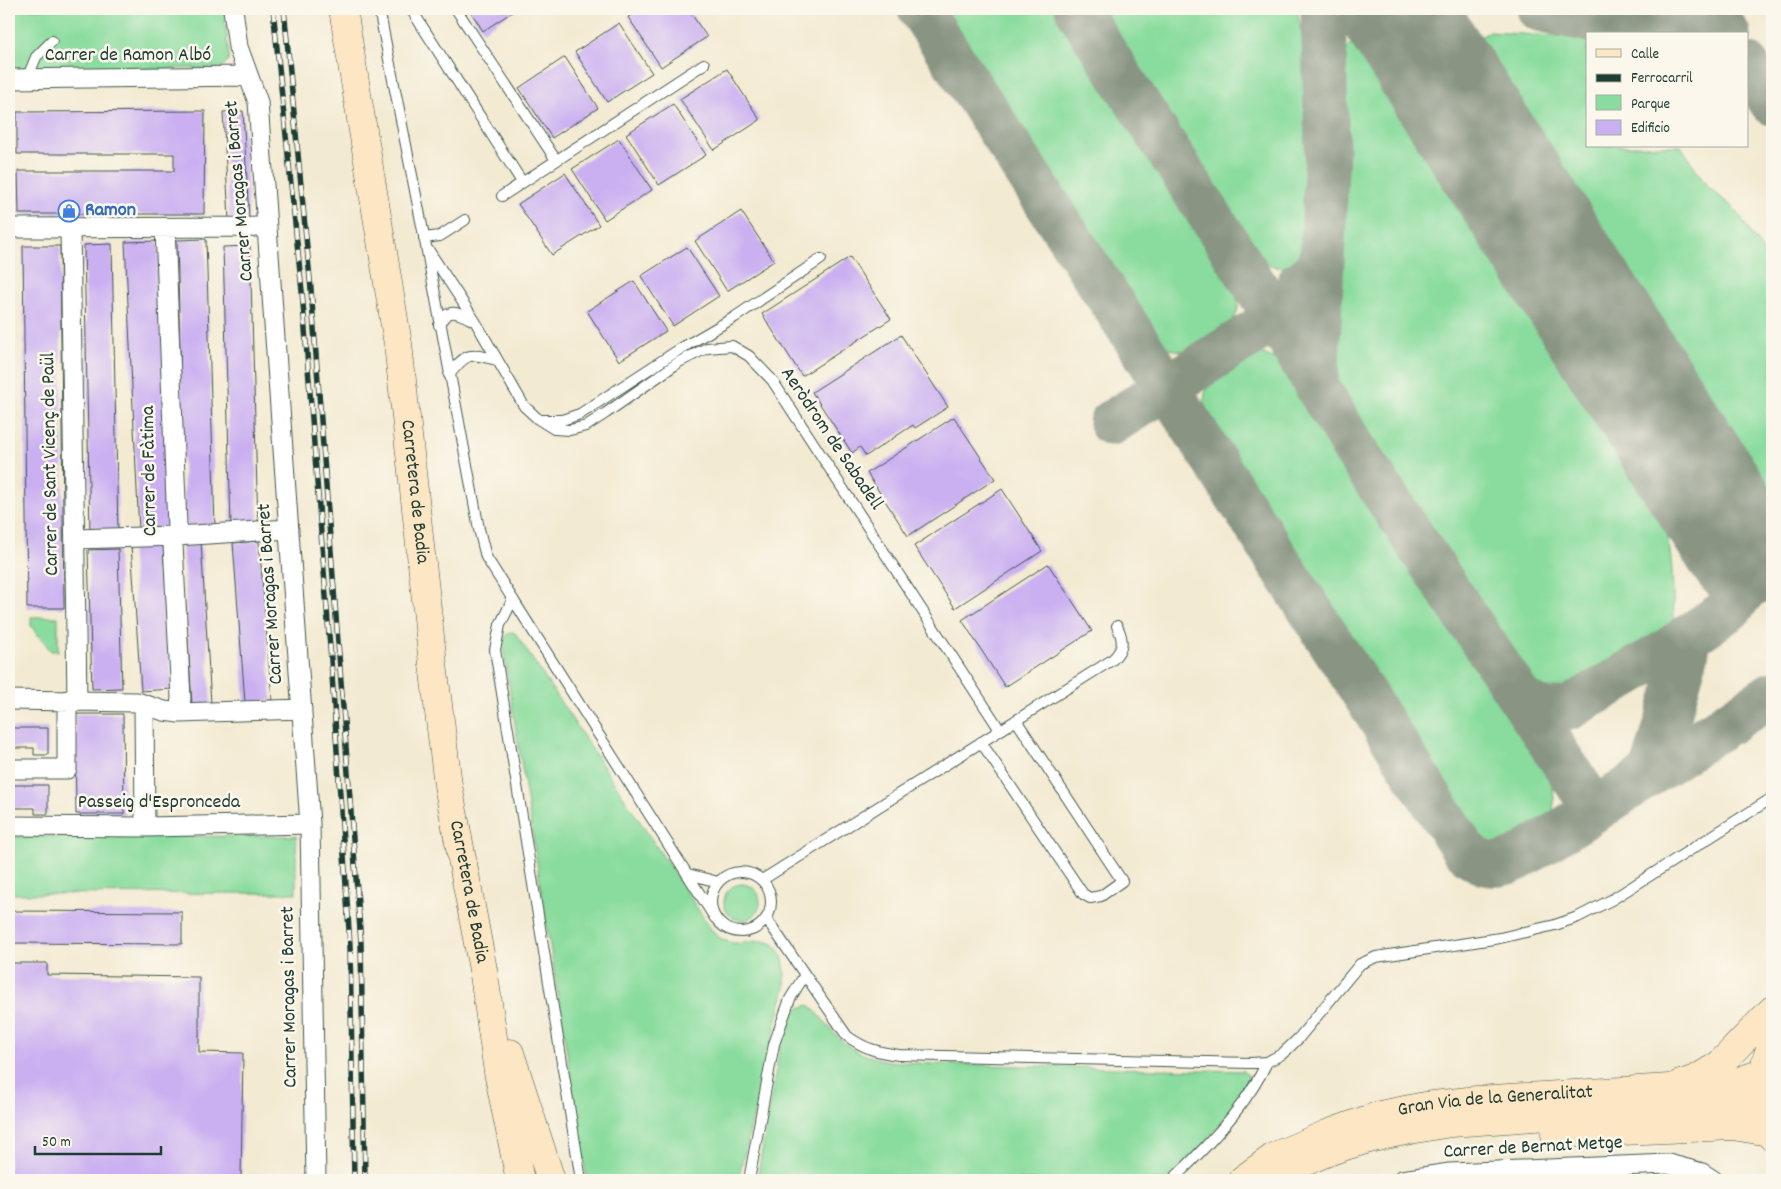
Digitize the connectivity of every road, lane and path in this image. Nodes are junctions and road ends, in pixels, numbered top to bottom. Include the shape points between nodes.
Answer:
1 (233, 9) edge
2 (343, 9) edge
3 (379, 9) edge
4 (411, 9) edge
5 (456, 9) edge
6 (52, 41) dead end
7 (704, 64) dead end
8 (248, 76) junction
9 (18, 79) edge
10 (556, 160) junction
11 (522, 182) junction
12 (502, 196) dead end
13 (466, 220) dead end
14 (267, 227) junction
15 (9, 228) edge
16 (70, 228) junction
17 (165, 228) junction
18 (425, 242) junction
19 (821, 259) dead end
20 (475, 321) junction
21 (440, 325) junction
22 (497, 360) junction
23 (449, 375) junction
24 (538, 419) junction
25 (289, 529) junction
26 (176, 536) junction
27 (75, 539) junction
28 (513, 599) junction
29 (1117, 626) dead end
30 (9, 700) edge
31 (72, 700) junction
32 (144, 704) junction
33 (302, 709) junction
34 (179, 713) junction
35 (1016, 720) junction
36 (1000, 730) junction
37 (981, 742) junction
38 (9, 769) edge
39 (1772, 798) edge
40 (310, 824) junction
41 (9, 826) edge
42 (145, 827) junction
43 (688, 874) junction
44 (762, 880) junction
45 (718, 882) junction
46 (715, 918) junction
47 (766, 918) junction
48 (484, 975) junction
49 (804, 976) junction
50 (1772, 1010) edge
51 (1772, 1044) edge
52 (1266, 1062) junction
53 (1762, 1073) junction
54 (1669, 1088) junction
55 (1745, 1102) dead end
56 (1771, 1135) edge
57 (1450, 1177) edge
58 (316, 1180) edge
59 (520, 1180) edge
60 (539, 1180) edge
61 (551, 1180) edge
62 (581, 1180) edge
63 (750, 1180) edge
64 (1172, 1180) edge
65 (1242, 1180) edge
66 (1275, 1180) edge
67 (1297, 1180) edge
68 (1402, 1180) edge
69 (1713, 1180) edge

1 - 8 street, Carrer Moragas i Barret via 238,47
2 - 48 street, Carretera de Badia via 398,344 448,785
3 - 18 lane
4 - 11 lane
5 - 10 lane
6 - 9 lane
7 - 10 lane
8 - 9 street, Carrer de Ramon Albó
8 - 14 street, Carrer Moragas i Barret via 258,102
10 - 11 lane
11 - 12 lane
13 - 18 lane
14 - 17 street
14 - 25 street, Carrer Moragas i Barret
15 - 16 street
16 - 17 street
16 - 27 street, Carrer de Sant Vicenç de Paül
17 - 26 street, Carrer de Fàtima
18 - 20 lane
18 - 21 lane
19 - 24 lane via 580,414 562,420
20 - 21 lane via 459,313 448,313
20 - 22 lane
21 - 23 lane
22 - 23 lane via 468,356
22 - 24 lane via 524,406
23 - 28 lane via 486,557
24 - 36 lane, Aeròdrom de Sabadell via 554,429 586,426 679,362 707,348 732,346 749,356 772,380
25 - 26 street
25 - 33 street, Carrer Moragas i Barret
26 - 27 street
26 - 34 street, Carrer de Fàtima
27 - 31 street, Carrer de Sant Vicenç de Paül
28 - 43 lane
28 - 62 lane via 500,625 495,650
29 - 35 lane via 1123,643 1112,660
30 - 31 street
31 - 32 street
31 - 38 street, Carrer de Sant Vicenç de Paül via 67,769
32 - 34 street
32 - 42 street
33 - 34 street
33 - 40 street, Carrer Moragas i Barret
35 - 36 lane
35 - 37 lane via 1122,881 1101,896 1090,898 1083,894
36 - 37 lane
37 - 44 lane
39 - 52 lane via 1613,899 1578,917 1500,938 1376,957 1360,964 1298,1039 1282,1054
40 - 42 street, Passeig d'Espronceda
40 - 58 street, Carrer Moragas i Barret
41 - 42 street, Passeig d'Espronceda
43 - 45 lane
43 - 46 lane
44 - 45 lane via 744,872 735,872
44 - 47 lane via 771,898
45 - 46 lane via 710,899
46 - 47 lane via 730,930 740,932 759,926
47 - 49 lane
48 - 59 street via 498,1072
48 - 60 street
48 - 61 street
49 - 52 lane via 847,1036 862,1047 880,1052
49 - 63 lane via 790,999 774,1044
50 - 54 street via 1710,1072
51 - 53 street
52 - 64 lane via 1247,1098 1194,1160
53 - 54 street, Gran Via de la Generalitat via 1722,1087
53 - 56 street via 1762,1103
54 - 65 street, Gran Via de la Generalitat via 1477,1100 1380,1115 1275,1156
55 - 66 street via 1416,1128 1372,1138 1319,1156 1288,1170
56 - 67 street, Gran Via de la Generalitat via 1733,1126 1449,1141 1340,1165
57 - 68 street, Carrer de Bernat Metge
57 - 69 street, Carrer de Bernat Metge via 1668,1164 1702,1173

